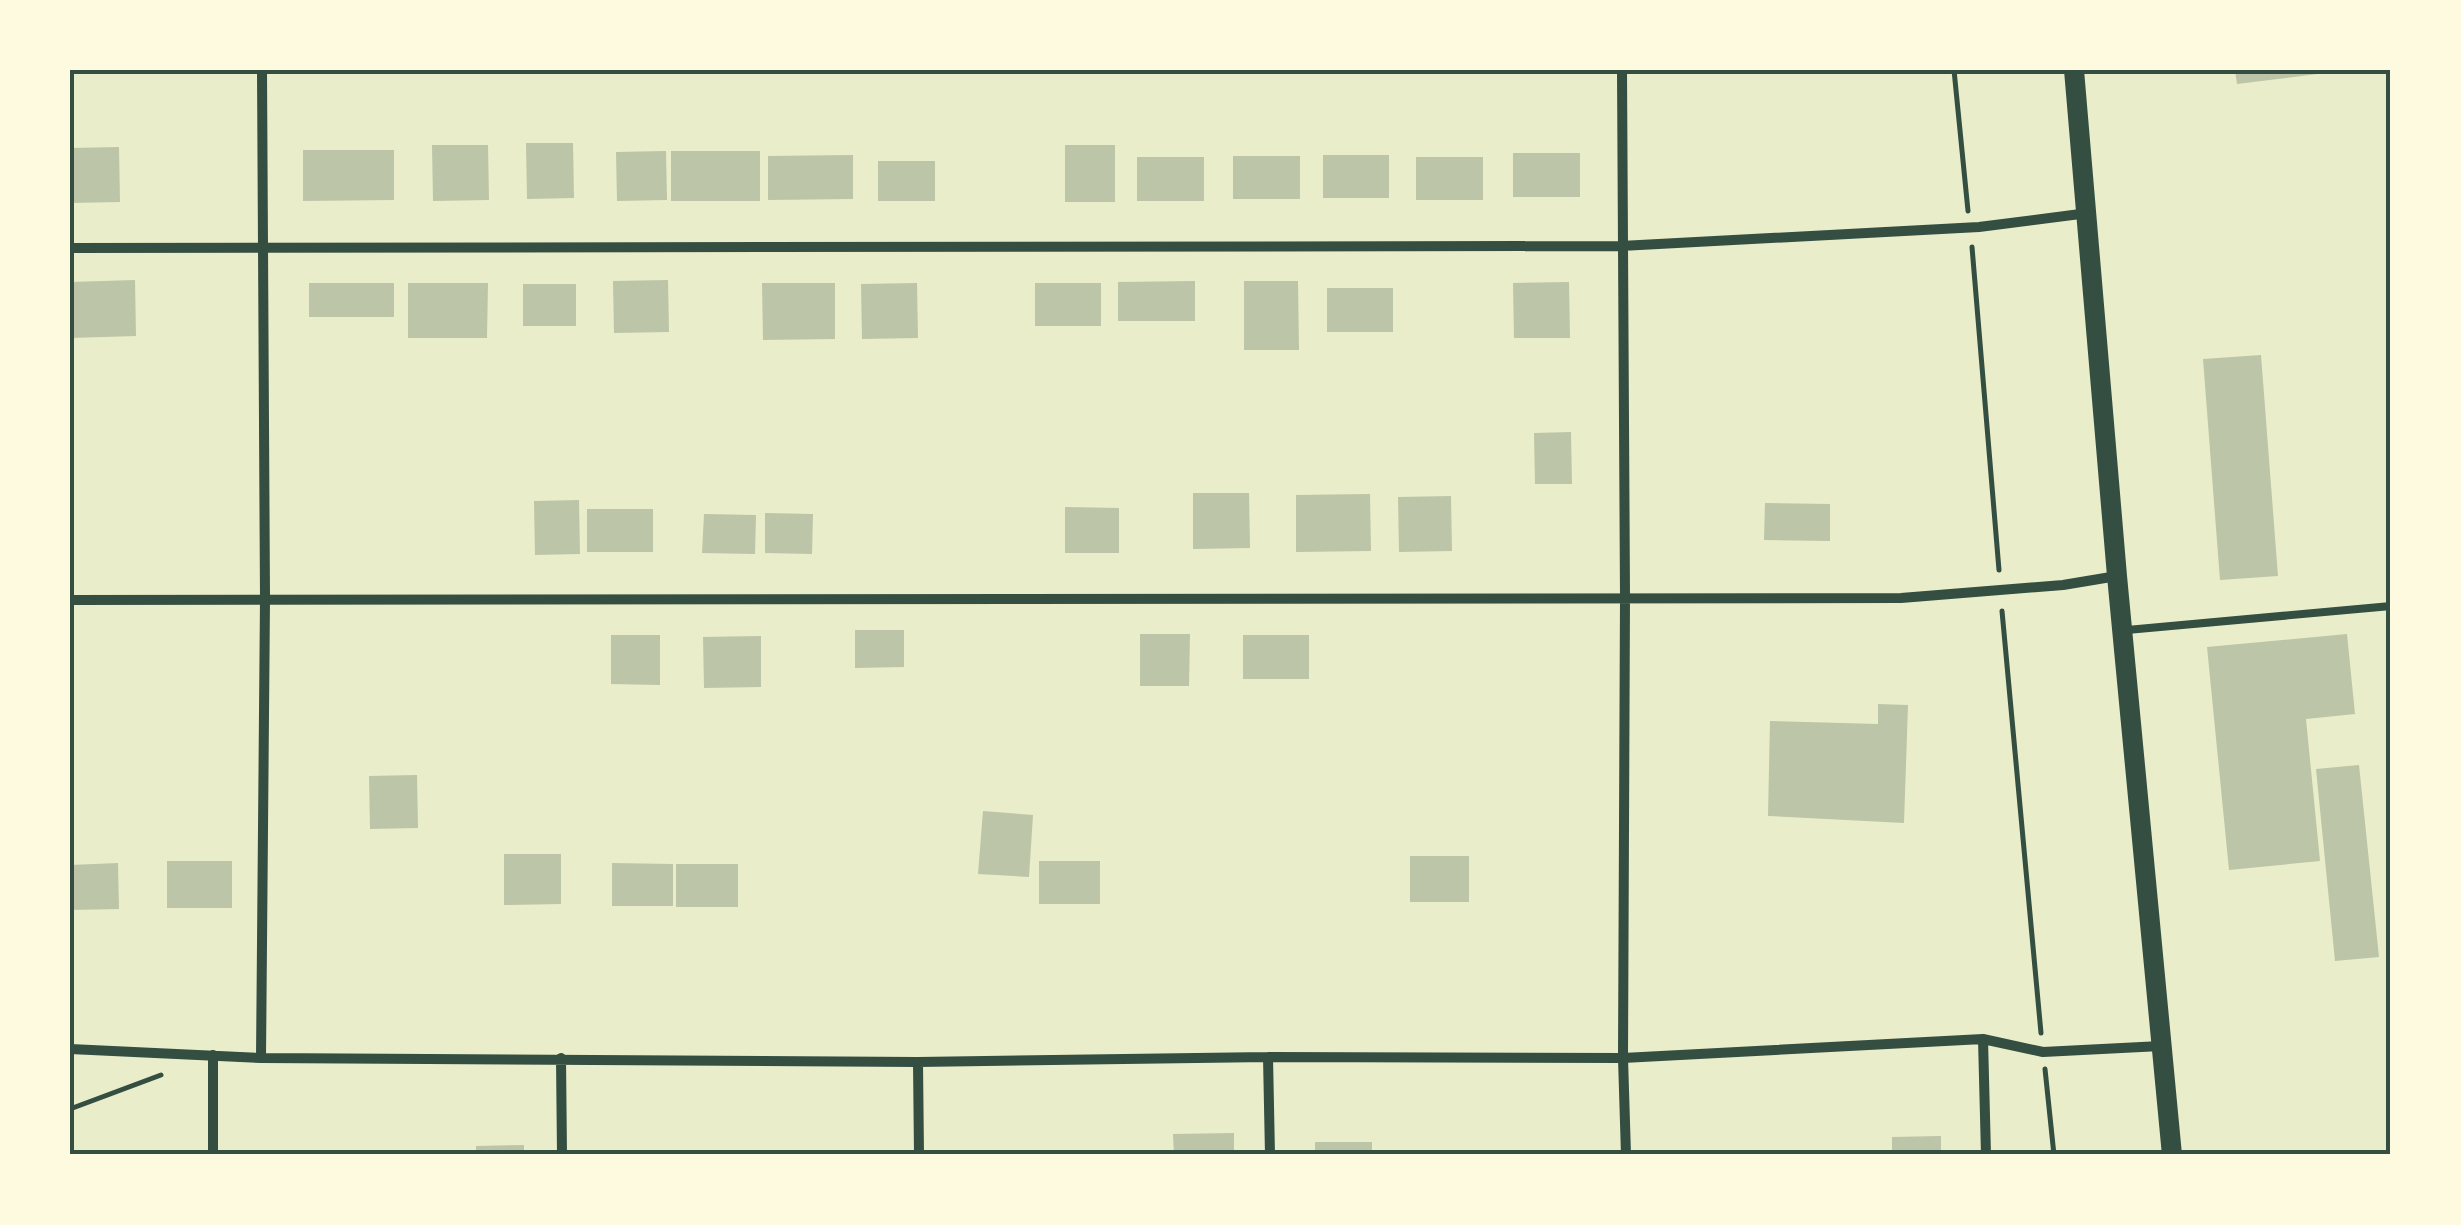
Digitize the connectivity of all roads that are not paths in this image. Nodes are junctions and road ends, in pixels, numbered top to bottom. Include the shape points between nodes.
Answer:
1 (262, 70) edge
2 (1622, 70) edge
3 (2074, 70) edge
4 (2088, 213) junction
5 (1622, 246) junction
6 (264, 247) junction
7 (70, 248) edge
8 (2117, 576) junction
9 (1625, 596) junction
10 (264, 599) junction
11 (70, 600) edge
12 (2391, 606) edge
13 (2122, 631) junction
14 (1984, 1039) junction
15 (2161, 1046) junction
16 (70, 1049) edge
17 (213, 1055) junction
18 (1268, 1056) junction
19 (261, 1058) junction
20 (561, 1058) junction
21 (1623, 1058) junction
22 (918, 1062) junction
23 (213, 1155) edge
24 (562, 1155) edge
25 (919, 1155) edge
26 (1270, 1155) edge
27 (1626, 1155) edge
28 (1986, 1155) edge
29 (2172, 1155) edge

1 - 6 street
2 - 5 street
3 - 4 main road
4 - 5 street via 1979,226
4 - 8 main road
5 - 6 street
5 - 9 street
6 - 7 street
6 - 10 street
8 - 9 street via 1901,598
8 - 13 main road
9 - 10 street
9 - 21 street
10 - 11 street
10 - 19 street
12 - 13 lane
13 - 15 main road
14 - 15 street via 2043,1052
14 - 21 street
14 - 28 street
15 - 29 main road
16 - 17 street
17 - 19 street
17 - 23 street
18 - 21 street
18 - 22 street
18 - 26 street
19 - 20 street
20 - 22 street
20 - 24 street
21 - 27 street
22 - 25 street

